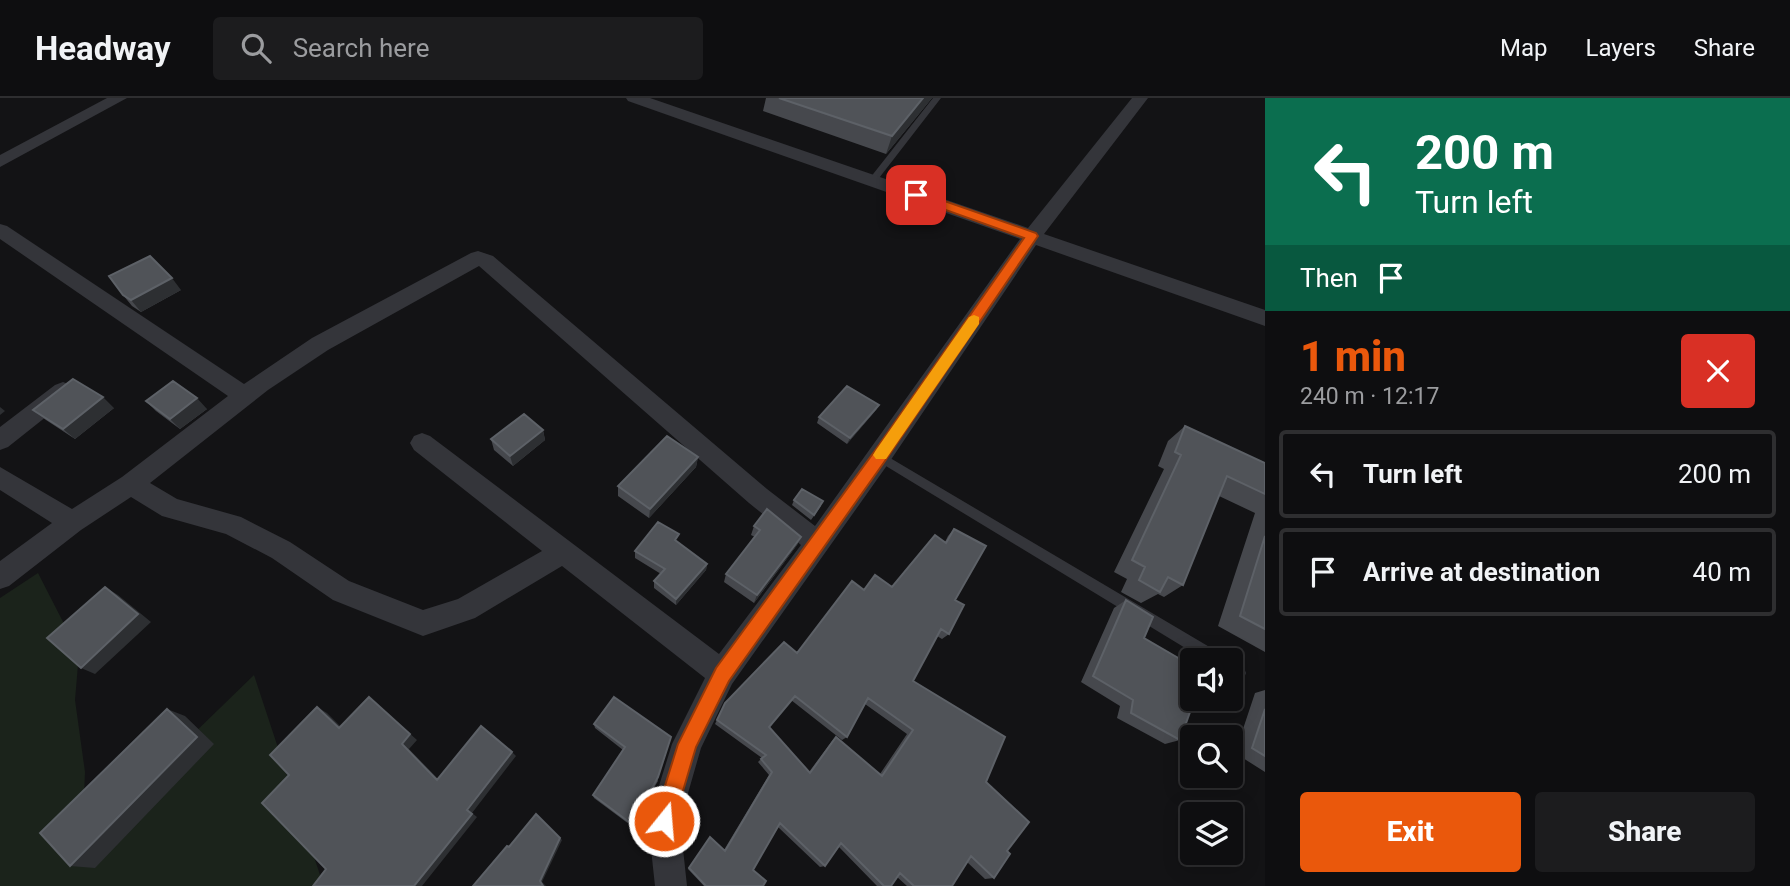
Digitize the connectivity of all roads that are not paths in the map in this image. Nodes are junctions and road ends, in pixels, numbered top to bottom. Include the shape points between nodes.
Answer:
1 (119, 98) edge
2 (634, 98) edge
3 (937, 98) edge
4 (1140, 98) edge
5 (0, 162) edge
6 (873, 180) junction
7 (0, 230) edge
8 (1032, 236) junction
9 (1265, 317) edge
10 (64, 391) edge
11 (245, 396) junction
12 (0, 440) edge
13 (422, 443) dead end
14 (880, 457) junction
15 (0, 477) edge
16 (131, 484) junction
17 (72, 522) junction
18 (818, 543) junction
19 (563, 552) junction
20 (0, 578) edge
21 (1198, 648) edge
22 (722, 674) junction
23 (671, 886) edge

1 - 5 street
2 - 6 street
3 - 6 lane
4 - 8 street
6 - 8 street
7 - 11 street
8 - 9 street
8 - 14 street
10 - 12 street
11 - 16 street
11 - 18 street via 320,344 473,259 483,259
13 - 19 street
14 - 18 street
14 - 21 lane
15 - 17 street
16 - 17 street
16 - 19 street via 171,508 232,525 281,550 342,591 424,623 465,609
17 - 20 street
18 - 22 street
19 - 22 street
22 - 23 street via 687,744 664,821

